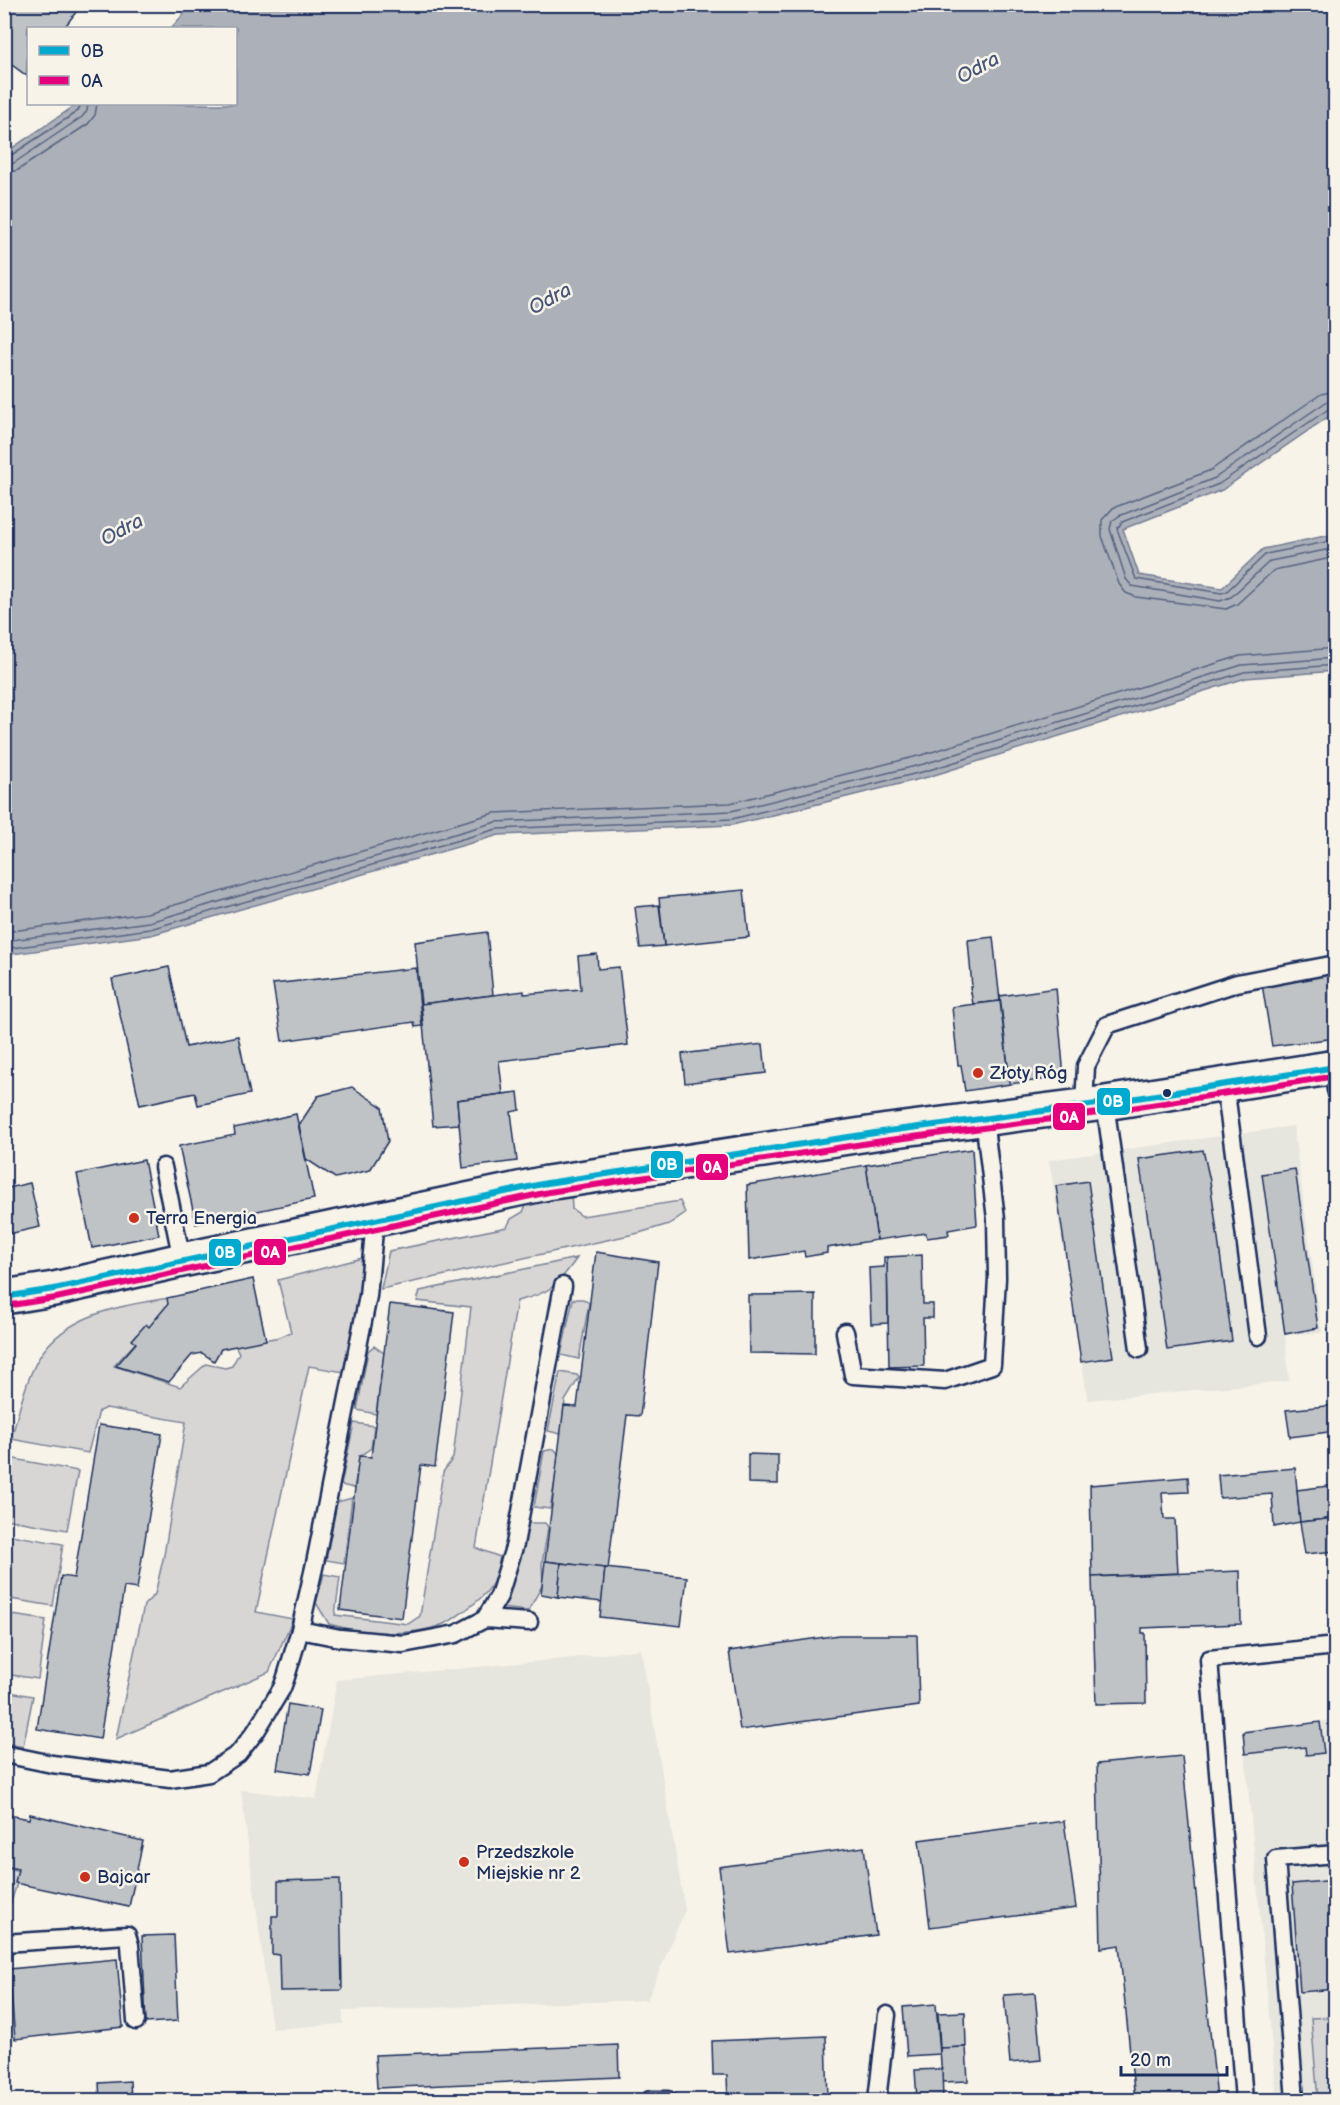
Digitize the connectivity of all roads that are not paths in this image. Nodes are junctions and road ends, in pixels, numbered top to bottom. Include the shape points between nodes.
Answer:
1 (1335, 964) edge
2 (1334, 1075) edge
3 (1225, 1084) junction
4 (1094, 1104) junction
5 (984, 1118) junction
6 (163, 1167) dead end
7 (375, 1220) junction
8 (182, 1260) junction
9 (563, 1286) dead end
10 (4, 1297) edge
11 (845, 1332) dead end
12 (1258, 1336) dead end
13 (1139, 1349) dead end
14 (485, 1619) junction
15 (529, 1622) dead end
16 (300, 1629) junction
17 (1335, 1646) edge
18 (4, 1754) edge
19 (1335, 1854) edge
20 (4, 1943) edge
21 (887, 2015) dead end
22 (136, 2021) dead end
23 (650, 2100) edge
24 (668, 2100) edge
25 (877, 2100) edge
26 (1244, 2100) edge
27 (1295, 2100) edge

1 - 4 lane via 1237,983 1107,1025 1086,1065
2 - 3 street
3 - 4 street
3 - 12 lane
4 - 5 street
4 - 13 lane
5 - 7 street via 547,1183
5 - 11 lane via 996,1219 992,1365 945,1381 854,1375
6 - 8 lane
7 - 8 street
7 - 16 lane via 368,1296
8 - 10 street
9 - 14 lane via 515,1544 499,1596
14 - 15 lane
14 - 16 lane via 456,1634 403,1644 340,1638
16 - 18 lane via 282,1688 256,1731 238,1754 209,1773 170,1779
17 - 26 lane via 1209,1659
19 - 27 lane via 1276,1858
20 - 22 lane via 127,1935
21 - 25 lane
23 - 24 lane

